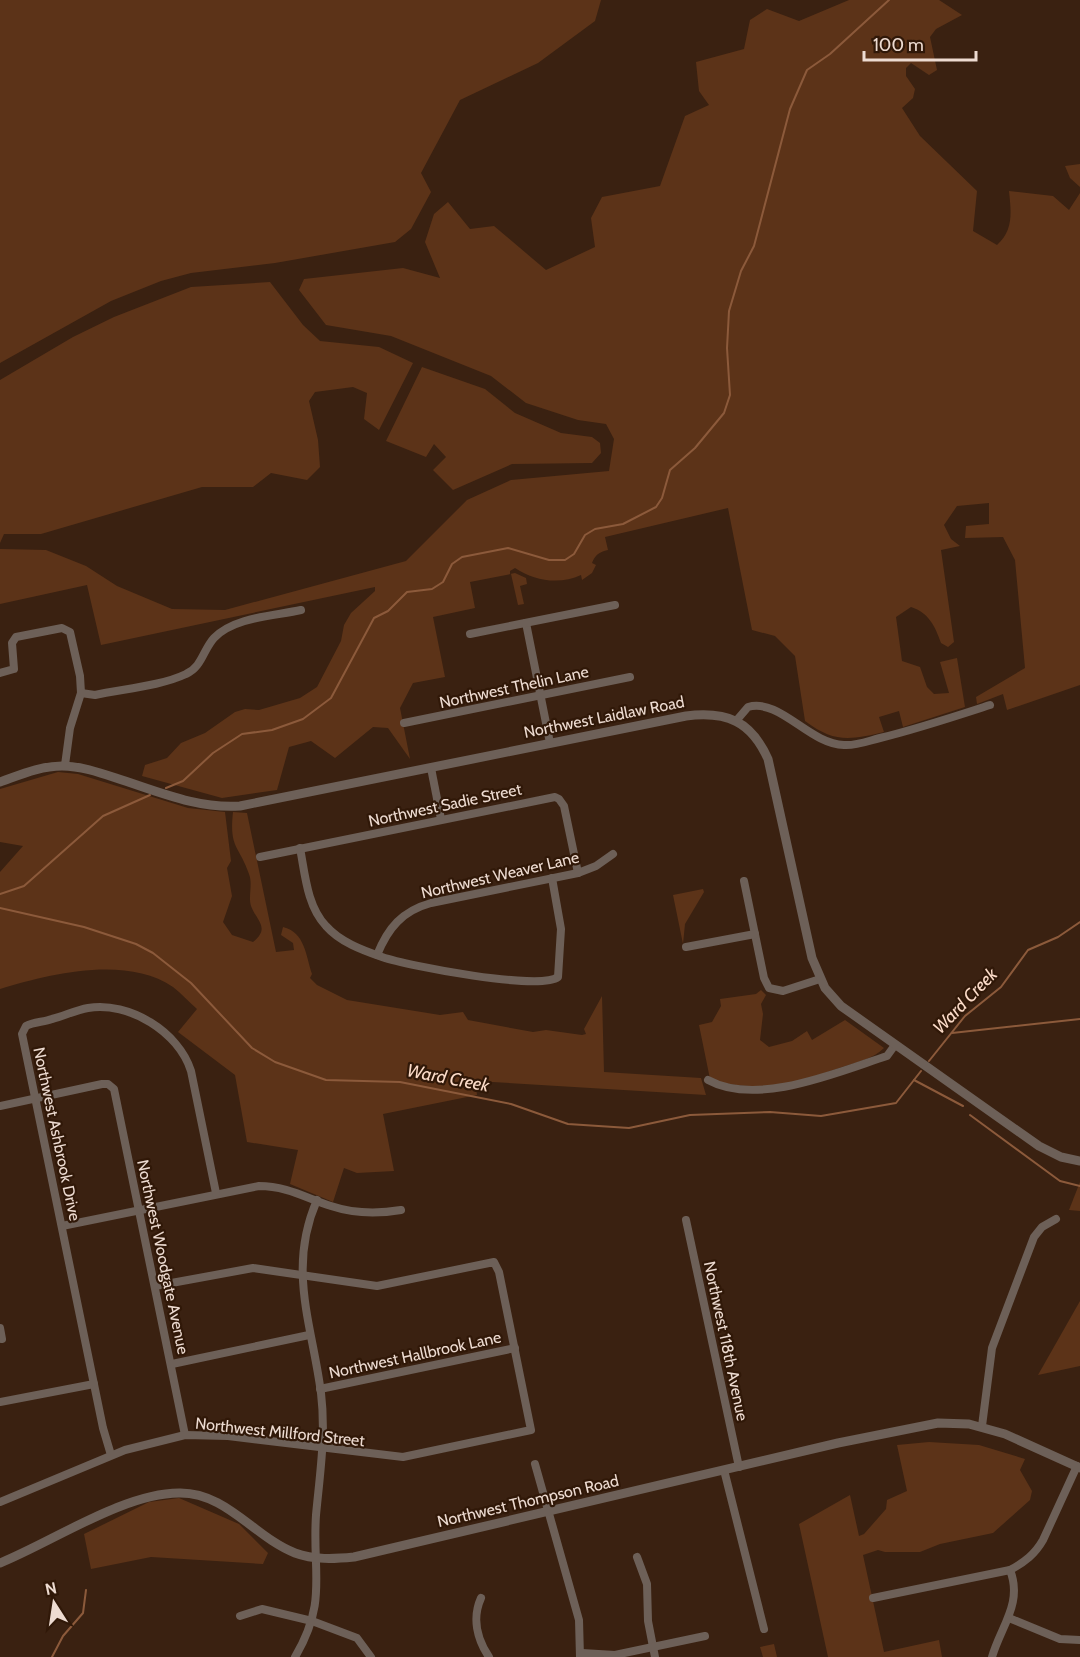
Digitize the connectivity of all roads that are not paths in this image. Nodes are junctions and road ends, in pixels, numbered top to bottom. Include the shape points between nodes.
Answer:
1 (615, 605) dead end
2 (301, 610) dead end
3 (526, 623) junction
4 (470, 634) dead end
5 (0, 673) edge
6 (630, 677) dead end
7 (81, 693) junction
8 (541, 695) junction
9 (990, 705) dead end
10 (736, 721) junction
11 (404, 723) dead end
12 (550, 743) junction
13 (64, 765) junction
14 (431, 768) junction
15 (0, 782) edge
16 (441, 819) junction
17 (300, 848) junction
18 (613, 854) dead end
19 (260, 856) dead end
20 (578, 873) junction
21 (552, 879) junction
22 (744, 881) dead end
23 (755, 934) junction
24 (686, 947) dead end
25 (377, 955) junction
26 (820, 979) junction
27 (895, 1045) junction
28 (708, 1080) dead end
29 (36, 1098) junction
30 (0, 1106) edge
31 (1080, 1161) edge
32 (216, 1192) junction
33 (317, 1200) junction
34 (139, 1210) junction
35 (401, 1210) dead end
36 (1056, 1219) dead end
37 (686, 1221) dead end
38 (62, 1226) junction
39 (302, 1276) junction
40 (155, 1286) junction
41 (0, 1328) edge
42 (309, 1335) junction
43 (2, 1339) dead end
44 (515, 1348) junction
45 (172, 1364) junction
46 (94, 1384) junction
47 (320, 1389) junction
48 (0, 1402) edge
49 (982, 1426) junction
50 (185, 1435) junction
51 (324, 1449) junction
52 (111, 1455) junction
53 (535, 1464) dead end
54 (739, 1467) junction
55 (1079, 1467) edge
56 (724, 1470) junction
57 (0, 1502) edge
58 (549, 1511) junction
59 (637, 1557) dead end
60 (317, 1558) junction
61 (0, 1563) edge
62 (1010, 1570) junction
63 (481, 1598) dead end
64 (873, 1598) dead end
65 (240, 1616) dead end
66 (1009, 1618) junction
67 (312, 1621) junction
68 (764, 1629) dead end
69 (705, 1636) dead end
70 (1080, 1640) edge
71 (653, 1646) junction
72 (581, 1655) edge
73 (296, 1657) edge
74 (370, 1657) edge
75 (489, 1657) edge
76 (655, 1657) edge
77 (992, 1657) edge

1 - 3 street
2 - 7 street via 240,623 220,633 211,641 200,663 184,675 95,695
3 - 4 street
3 - 8 street
5 - 7 street via 14,669 12,644 16,637 67,628
6 - 8 street, Northwest Thelin Lane
7 - 13 street
8 - 11 street, Northwest Thelin Lane
8 - 12 street
9 - 10 street via 852,745 819,739 765,706 748,707
10 - 12 street, Northwest Laidlaw Road via 706,714 686,716
10 - 26 street, Northwest Laidlaw Road via 754,734 768,759 808,945
12 - 14 street, Northwest Laidlaw Road
13 - 14 street, Northwest Laidlaw Road via 222,807
13 - 15 street, Northwest Laidlaw Road via 40,768
14 - 16 street
16 - 17 street, Northwest Sadie Street
16 - 20 street, Northwest Sadie Street via 549,797 559,799 564,806
17 - 19 street, Northwest Sadie Street
17 - 25 street via 311,900 320,919 334,934
18 - 20 street, Northwest Weaver Lane
20 - 21 street, Northwest Weaver Lane
21 - 25 street, Northwest Weaver Lane via 414,909 394,923
21 - 25 street via 561,929 560,971 555,979 493,979
22 - 23 street
23 - 24 street
23 - 26 street via 764,978 773,990 783,991
26 - 27 street, Northwest Laidlaw Road via 836,1001
27 - 28 street via 887,1056 792,1086 755,1089
27 - 31 street, Northwest Laidlaw Road via 1039,1146
29 - 30 street
29 - 32 street, Northwest Ashbrook Drive via 22,1034 26,1026 88,1008 116,1009 134,1016 167,1034 186,1056
29 - 34 street, Northwest Woodgate Avenue via 102,1084 111,1086
29 - 38 street, Northwest Ashbrook Drive
32 - 33 street via 269,1186
32 - 34 street
33 - 35 street via 358,1212
33 - 39 street via 305,1236
34 - 38 street
34 - 40 street, Northwest Woodgate Avenue
36 - 49 street via 1042,1227 1034,1238 998,1331 988,1367
37 - 54 street, Northwest 118th Avenue
38 - 46 street, Northwest Ashbrook Drive
39 - 40 street via 246,1268
39 - 42 street
39 - 44 street via 371,1286 495,1263
40 - 45 street, Northwest Woodgate Avenue
41 - 43 street
42 - 45 street
42 - 47 street
44 - 47 street, Northwest Hallbrook Lane
44 - 51 street, Northwest Millford Street via 531,1430 403,1457
45 - 50 street, Northwest Woodgate Avenue
46 - 48 street
46 - 52 street, Northwest Ashbrook Drive
47 - 51 street
49 - 54 street, Northwest Thompson Road via 949,1423 910,1427
49 - 55 street, Northwest Thompson Road
50 - 51 street, Northwest Millford Street
50 - 52 street, Northwest Millford Street
51 - 60 street via 316,1514
52 - 57 street, Northwest Millford Street
53 - 58 street
54 - 56 street, Northwest Thompson Road
55 - 62 street via 1037,1551
56 - 58 street, Northwest Thompson Road
56 - 68 street
58 - 60 street, Northwest Thompson Road via 354,1557
58 - 72 street via 579,1620
59 - 71 street via 647,1584
60 - 61 street, Northwest Thompson Road via 281,1546 213,1500 166,1493 135,1501
60 - 67 street via 318,1590
62 - 64 street
62 - 66 street via 1015,1592
63 - 75 street via 476,1610 477,1627
65 - 67 street via 262,1609
66 - 70 street via 1060,1639
66 - 77 street
67 - 73 street
67 - 74 street via 357,1638
69 - 71 street
71 - 72 street via 615,1655
71 - 76 street

